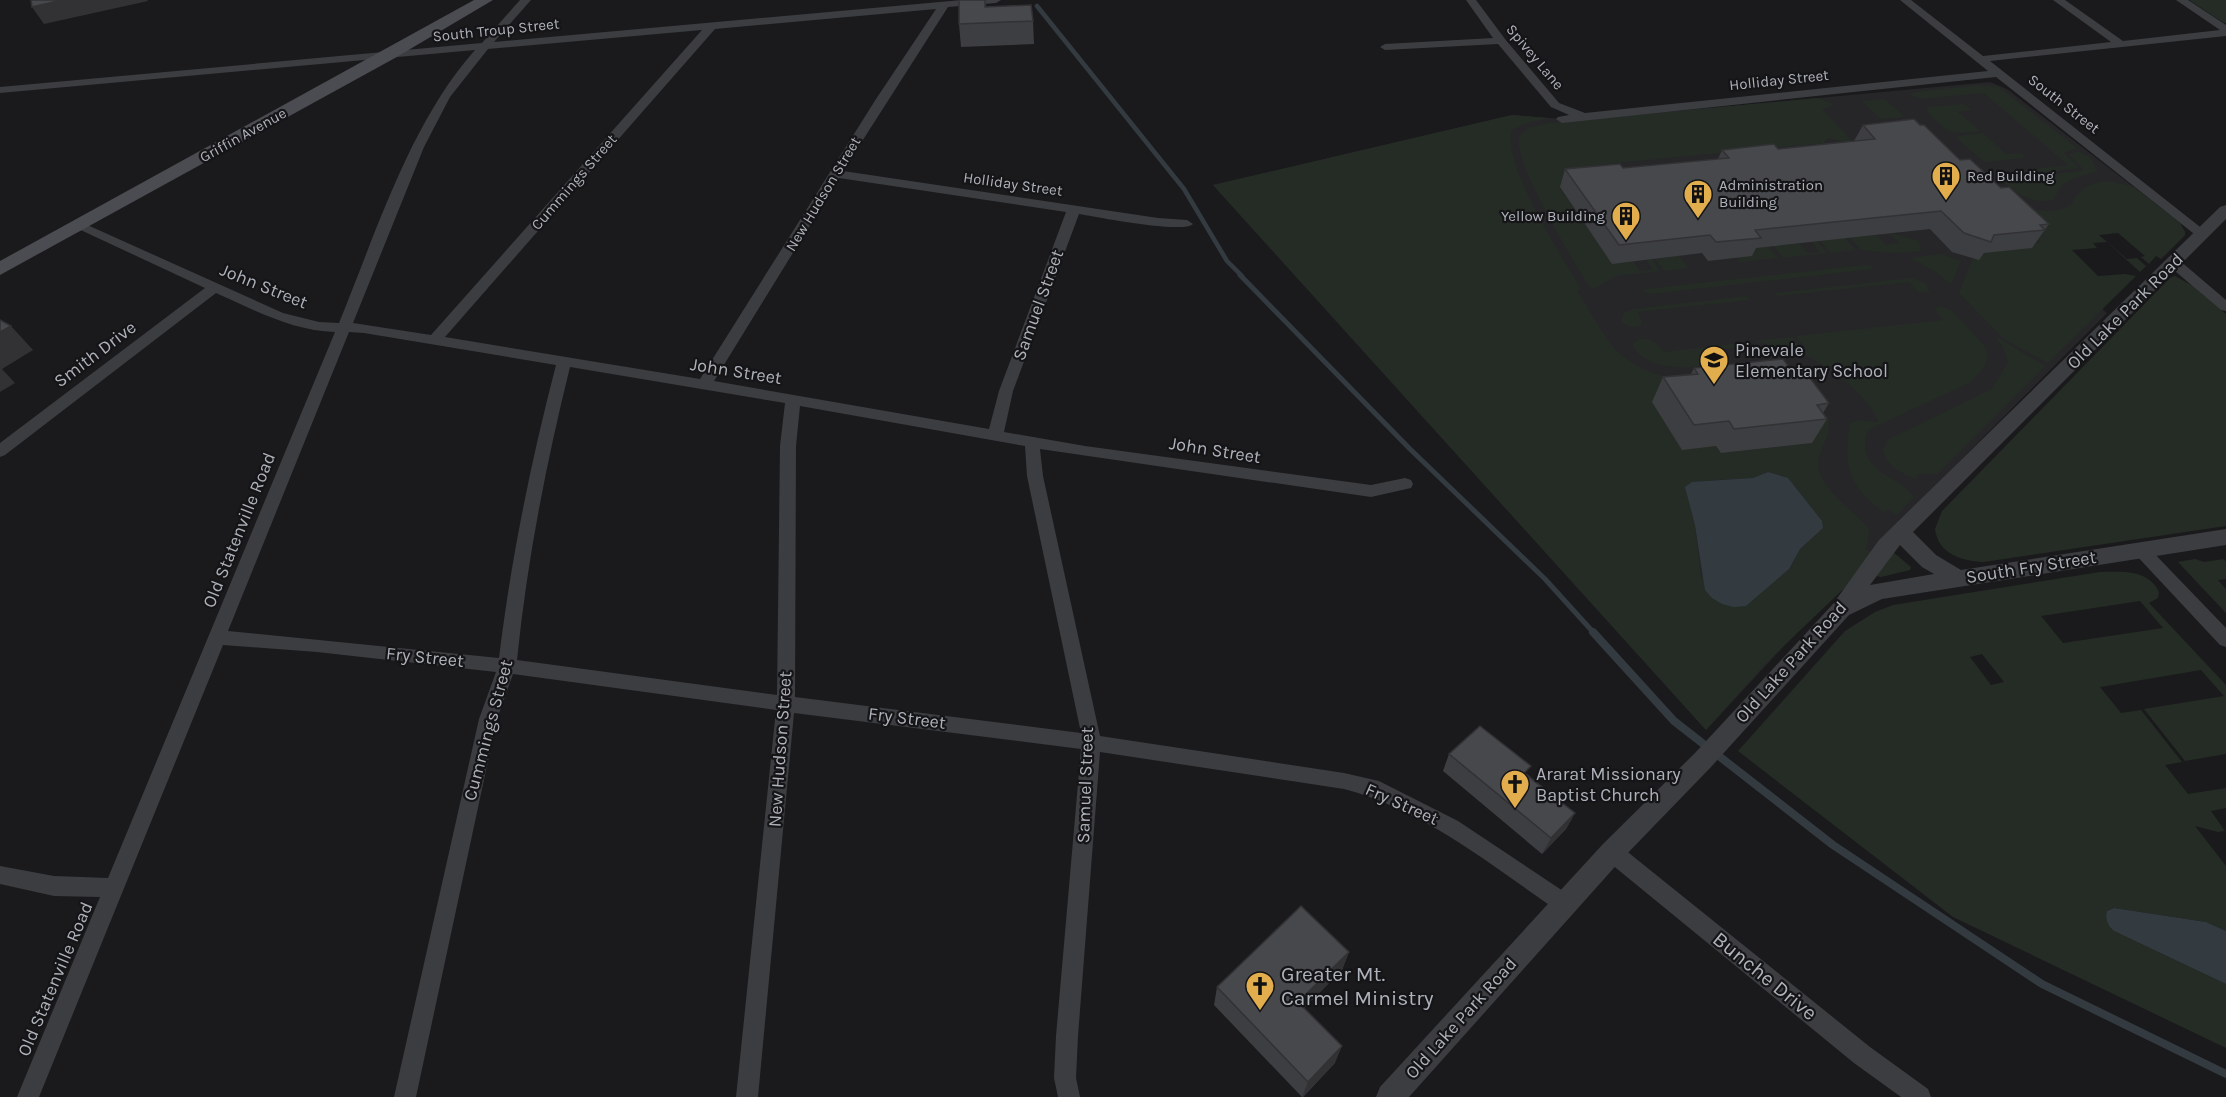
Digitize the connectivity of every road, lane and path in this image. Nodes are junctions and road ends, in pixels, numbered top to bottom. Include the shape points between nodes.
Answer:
1 (485, 0) edge
2 (526, 0) edge
3 (996, 0) edge
4 (1471, 0) edge
5 (1905, 0) edge
6 (2058, 0) edge
7 (2181, 0) edge
8 (944, 4) junction
9 (713, 24) junction
10 (2226, 31) edge
11 (1501, 41) junction
12 (2122, 45) junction
13 (487, 46) junction
14 (1385, 47) dead end
15 (389, 55) junction
16 (1981, 59) junction
17 (1999, 73) junction
18 (0, 90) edge
19 (1588, 116) junction
20 (1562, 118) dead end
21 (836, 174) junction
22 (1074, 209) junction
23 (2226, 210) edge
24 (1187, 224) dead end
25 (78, 226) junction
26 (2203, 234) junction
27 (2174, 263) junction
28 (0, 269) edge
29 (214, 288) junction
30 (2226, 307) edge
31 (345, 326) junction
32 (435, 340) junction
33 (564, 362) junction
34 (704, 385) junction
35 (793, 400) junction
36 (995, 436) junction
37 (1032, 442) junction
38 (0, 451) edge
39 (1406, 484) dead end
40 (1901, 534) junction
41 (2226, 537) edge
42 (2141, 550) junction
43 (1958, 578) junction
44 (1841, 610) junction
45 (217, 637) junction
46 (2226, 640) edge
47 (507, 666) junction
48 (786, 704) junction
49 (1091, 743) junction
50 (1612, 852) junction
51 (0, 875) edge
52 (114, 888) junction
53 (1565, 904) junction
54 (28, 1097) edge
55 (405, 1097) edge
56 (747, 1097) edge
57 (1068, 1097) edge
58 (1390, 1097) edge
59 (1920, 1097) edge

1 - 15 main road, Griffin Avenue
2 - 13 street, Old Statenville Road
3 - 8 street, South Troup Street
4 - 11 street, Spivey Lane
5 - 16 street, South Street
6 - 12 street
7 - 10 street
8 - 9 street, South Troup Street
8 - 21 street, New Hudson Street
9 - 13 street, South Troup Street
9 - 32 street, Cummings Street
10 - 12 street
11 - 14 street
11 - 19 street, Spivey Lane via 1555,105
12 - 16 street
13 - 15 street, South Troup Street
13 - 31 street, Old Statenville Road via 445,96 418,147
15 - 18 street, South Troup Street
15 - 25 main road, Griffin Avenue
16 - 17 street, South Street
17 - 19 street, Holliday Street
17 - 26 street, South Street
19 - 20 street, Holliday Street
21 - 22 street, Holliday Street
21 - 34 street, New Hudson Street
22 - 24 street, Holliday Street
22 - 36 street, Samuel Street via 1006,391
23 - 26 street, Old Lake Park Road
25 - 28 main road, Griffin Avenue
25 - 29 street, John Street
26 - 27 street, Old Lake Park Road
27 - 30 street
27 - 40 street, Old Lake Park Road
29 - 31 street, John Street via 294,321 319,327
29 - 38 street, Smith Drive
31 - 32 street, John Street
31 - 45 street, Old Statenville Road
32 - 33 street, John Street
33 - 34 street, John Street
33 - 47 street, Cummings Street via 525,540
34 - 35 street, John Street
35 - 36 street, John Street
35 - 48 street, New Hudson Street via 788,446
36 - 37 street, John Street
37 - 39 street, John Street via 1371,491
37 - 49 street, Samuel Street via 1035,476
40 - 43 street via 1929,561
40 - 44 street, Old Lake Park Road via 1886,546
41 - 42 street, South Fry Street
42 - 43 street, South Fry Street
42 - 46 street
43 - 44 street, South Fry Street via 1878,591
44 - 50 street, Old Lake Park Road
45 - 47 street, Fry Street
45 - 52 street, Old Statenville Road
47 - 48 street, Fry Street
47 - 55 street, Cummings Street via 488,719
48 - 49 street, Fry Street
48 - 56 street, New Hudson Street
49 - 53 street, Fry Street via 1344,781 1379,790 1451,827
49 - 57 street, Samuel Street via 1067,1036
50 - 53 street, Old Lake Park Road
50 - 59 street, Bunche Drive via 1862,1055
51 - 52 street via 54,886
52 - 54 street, Old Statenville Road
53 - 58 street, Old Lake Park Road

